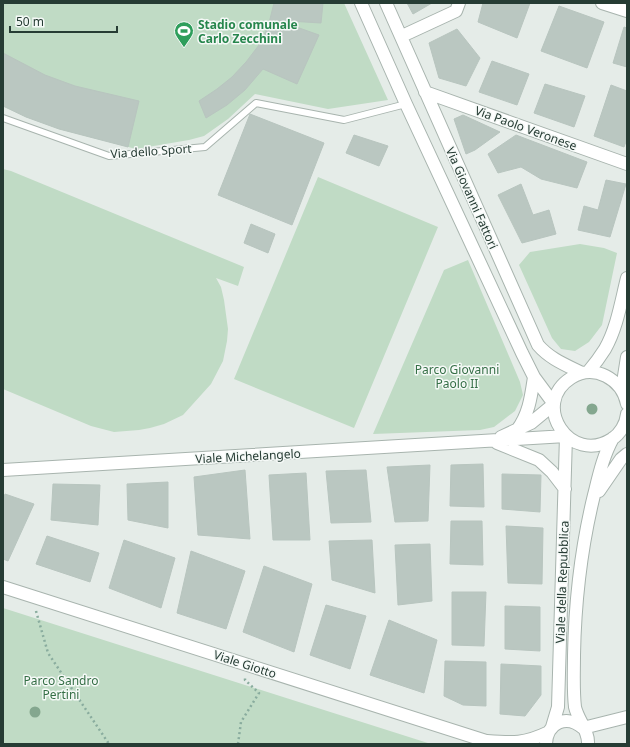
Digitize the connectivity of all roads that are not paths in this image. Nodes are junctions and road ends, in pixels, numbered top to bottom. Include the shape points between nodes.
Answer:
1 (361, 3) edge
2 (386, 3) edge
3 (459, 3) edge
4 (602, 3) edge
5 (627, 11) edge
6 (402, 36) junction
7 (425, 92) junction
8 (406, 104) junction
9 (3, 118) edge
10 (627, 164) edge
11 (627, 278) edge
12 (627, 357) edge
13 (585, 372) junction
14 (534, 377) junction
15 (624, 389) edge
16 (554, 404) junction
17 (627, 404) edge
18 (627, 414) edge
19 (517, 430) junction
20 (619, 435) edge
21 (566, 436) junction
22 (492, 441) junction
23 (627, 454) edge
24 (3, 470) edge
25 (565, 489) junction
26 (592, 502) junction
27 (3, 587) edge
28 (627, 717) edge
29 (583, 728) junction
30 (549, 734) edge
31 (489, 742) edge
32 (588, 744) edge

1 - 8 street, Via Giovanni Fattori
2 - 6 street, Via Giovanni Fattori
3 - 6 street via 456,12
4 - 5 street
6 - 7 street, Via Giovanni Fattori
7 - 10 street, Via Paolo Veronese
7 - 13 street, Via Giovanni Fattori via 538,345 554,359
8 - 9 lane, Via dello Sport via 344,120 256,103 205,147 110,156
8 - 14 street, Via Giovanni Fattori
11 - 13 street via 611,338
12 - 15 street
13 - 15 street via 604,374
13 - 16 street via 560,388
14 - 16 street, Via Giovanni Fattori
14 - 19 street via 529,407
15 - 17 street
16 - 19 street, Viale Michelangelo via 531,423
16 - 21 street via 555,418
18 - 20 street, Viale della Repubblica
19 - 22 street, Viale Michelangelo
20 - 21 street via 602,444 589,446 576,443
20 - 26 street, Viale della Repubblica via 605,453
21 - 22 street, Viale Michelangelo
21 - 25 street, Viale della Repubblica
22 - 24 street, Viale Michelangelo
22 - 25 street, Viale Michelangelo via 539,460
23 - 26 street via 603,483
25 - 30 street, Viale della Repubblica via 558,707
26 - 29 street, Viale della Repubblica via 582,552 575,631 576,708
27 - 31 street, Viale Giotto
28 - 29 street
29 - 30 street via 571,721 564,721 558,723
29 - 32 street, Viale della Repubblica via 587,734
30 - 31 street, Viale Giotto via 513,743

